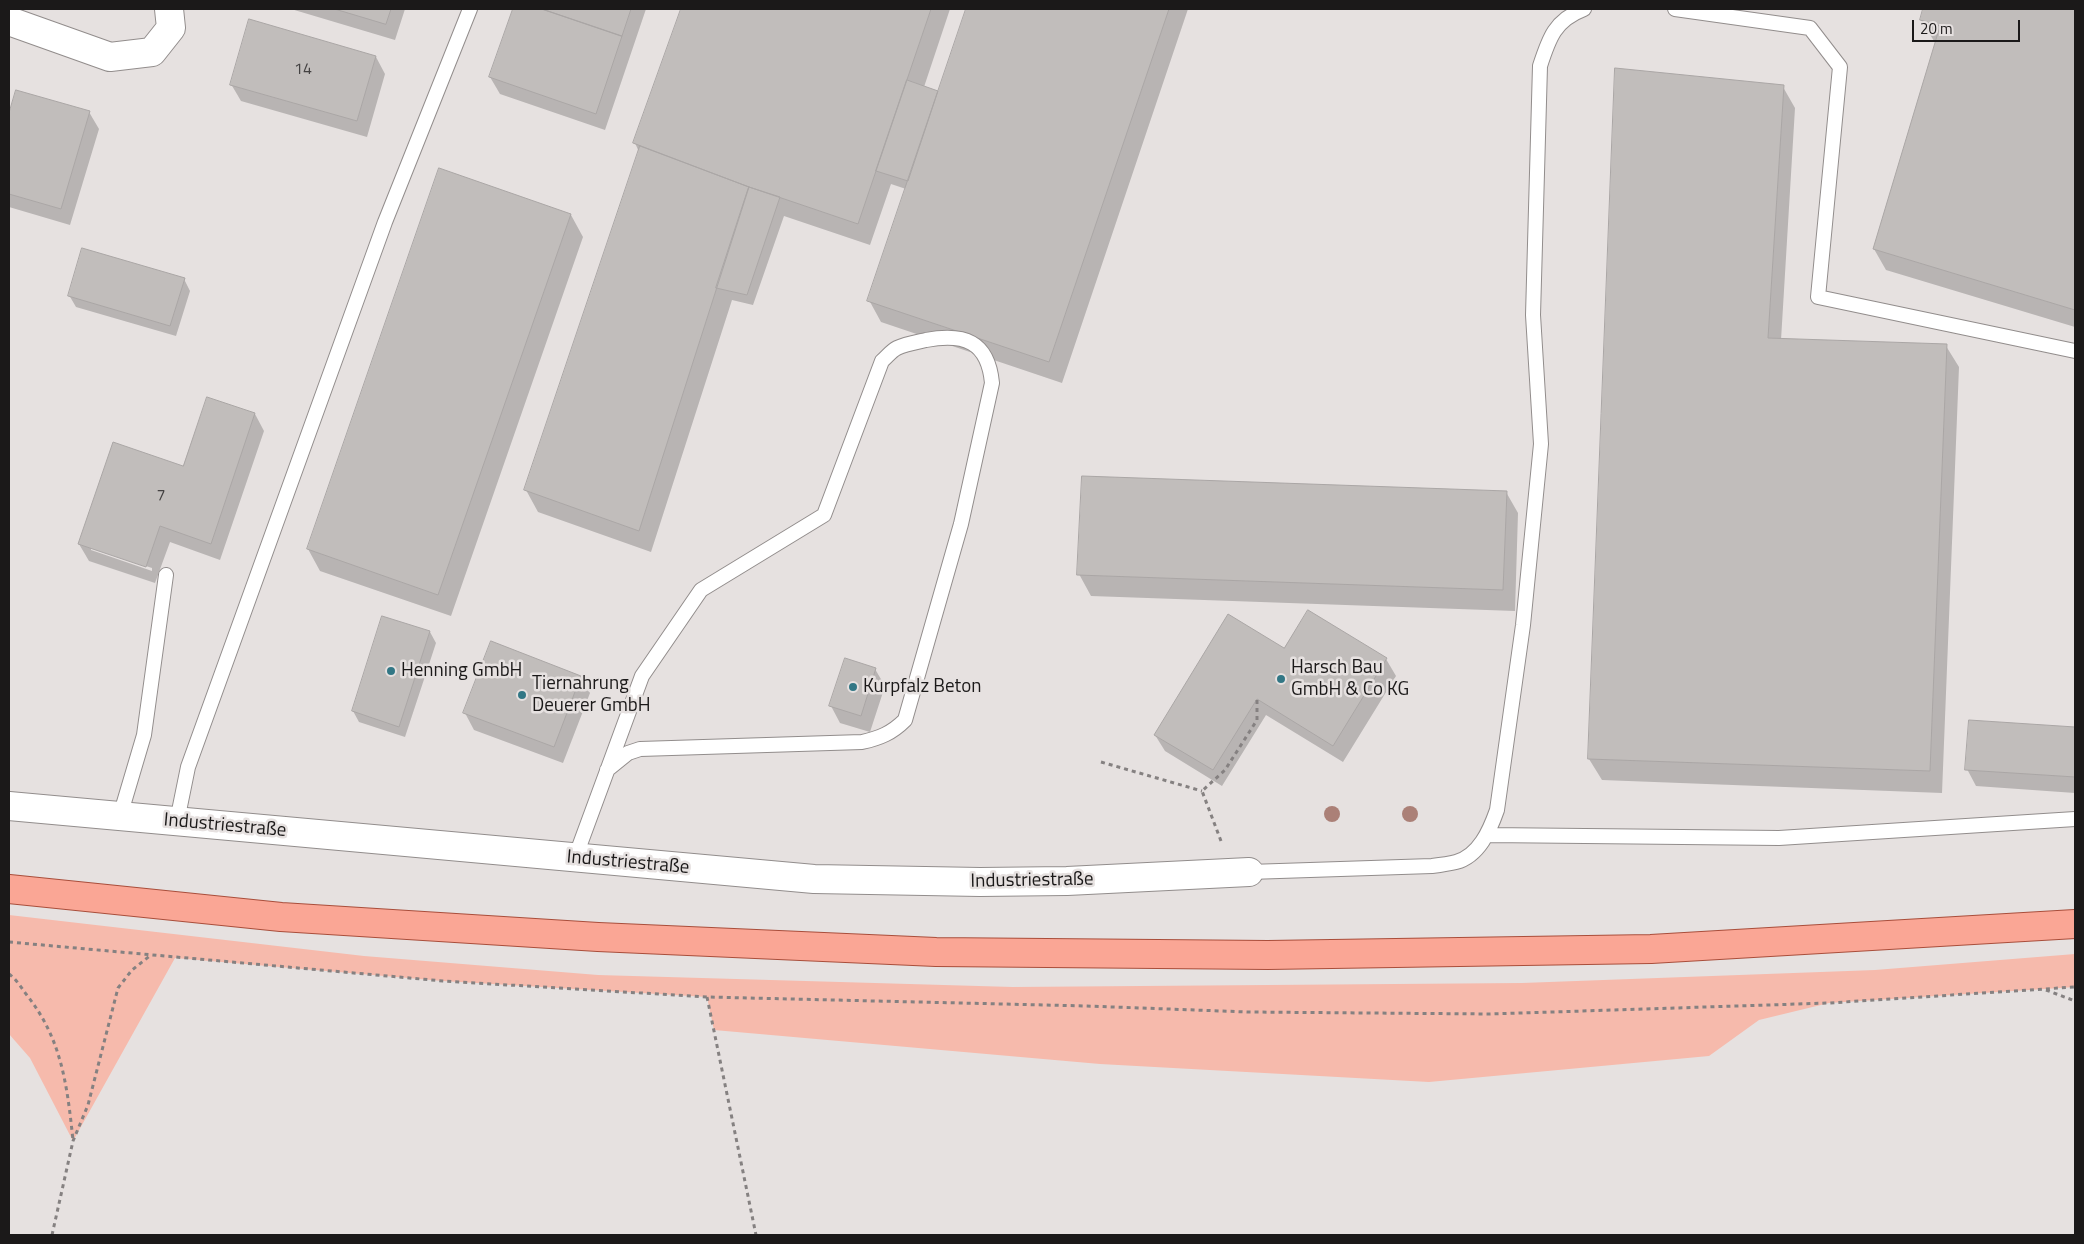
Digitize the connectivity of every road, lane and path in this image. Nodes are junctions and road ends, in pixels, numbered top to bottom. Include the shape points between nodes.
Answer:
1 (169, 9) edge
2 (470, 9) edge
3 (1584, 9) edge
4 (1675, 9) edge
5 (23, 18) edge
6 (2075, 351) edge
7 (166, 575) dead end
8 (1257, 699) dead end
9 (1100, 762) dead end
10 (607, 770) junction
11 (1202, 791) junction
12 (9, 806) edge
13 (120, 816) junction
14 (2075, 819) edge
15 (177, 822) junction
16 (1488, 835) junction
17 (575, 858) junction
18 (1241, 872) junction
19 (9, 889) edge
20 (2075, 924) edge
21 (9, 942) edge
22 (151, 956) junction
23 (9, 974) edge
24 (2075, 987) edge
25 (2044, 989) junction
26 (708, 998) junction
27 (2075, 1001) edge
28 (73, 1141) junction
29 (52, 1235) edge
30 (756, 1235) edge

1 - 5 street via 171,28 152,52 110,57
2 - 15 lane via 385,222 191,758
3 - 16 lane via 1572,14 1551,35 1540,66 1533,315 1541,444 1523,625 1497,810
4 - 6 lane via 1810,28 1840,67 1818,297
7 - 13 lane via 144,735
8 - 11 path via 1257,720 1225,770
9 - 11 path
10 - 10 lane via 642,676 702,590 824,515 882,361 896,348 918,342 957,337 972,342 990,366 992,382 961,524 905,720 880,738 862,742 640,749 628,753
10 - 17 lane
11 - 18 path
12 - 13 street, Industriestraße
13 - 15 street, Industriestraße
14 - 16 lane via 1778,838
15 - 17 street, Industriestraße
16 - 18 lane via 1458,862 1432,866
17 - 18 street, Industriestraße via 824,880 1067,881
19 - 20 main road via 281,917 598,937 936,952 1268,955 1651,949
21 - 22 path
22 - 26 path via 443,981
22 - 28 path via 132,970 118,988 88,1105
23 - 28 path via 42,1014 61,1061
24 - 25 path
25 - 26 path via 1829,1003 1490,1014 1248,1012 1078,1005
25 - 27 path
26 - 30 path
28 - 29 path

